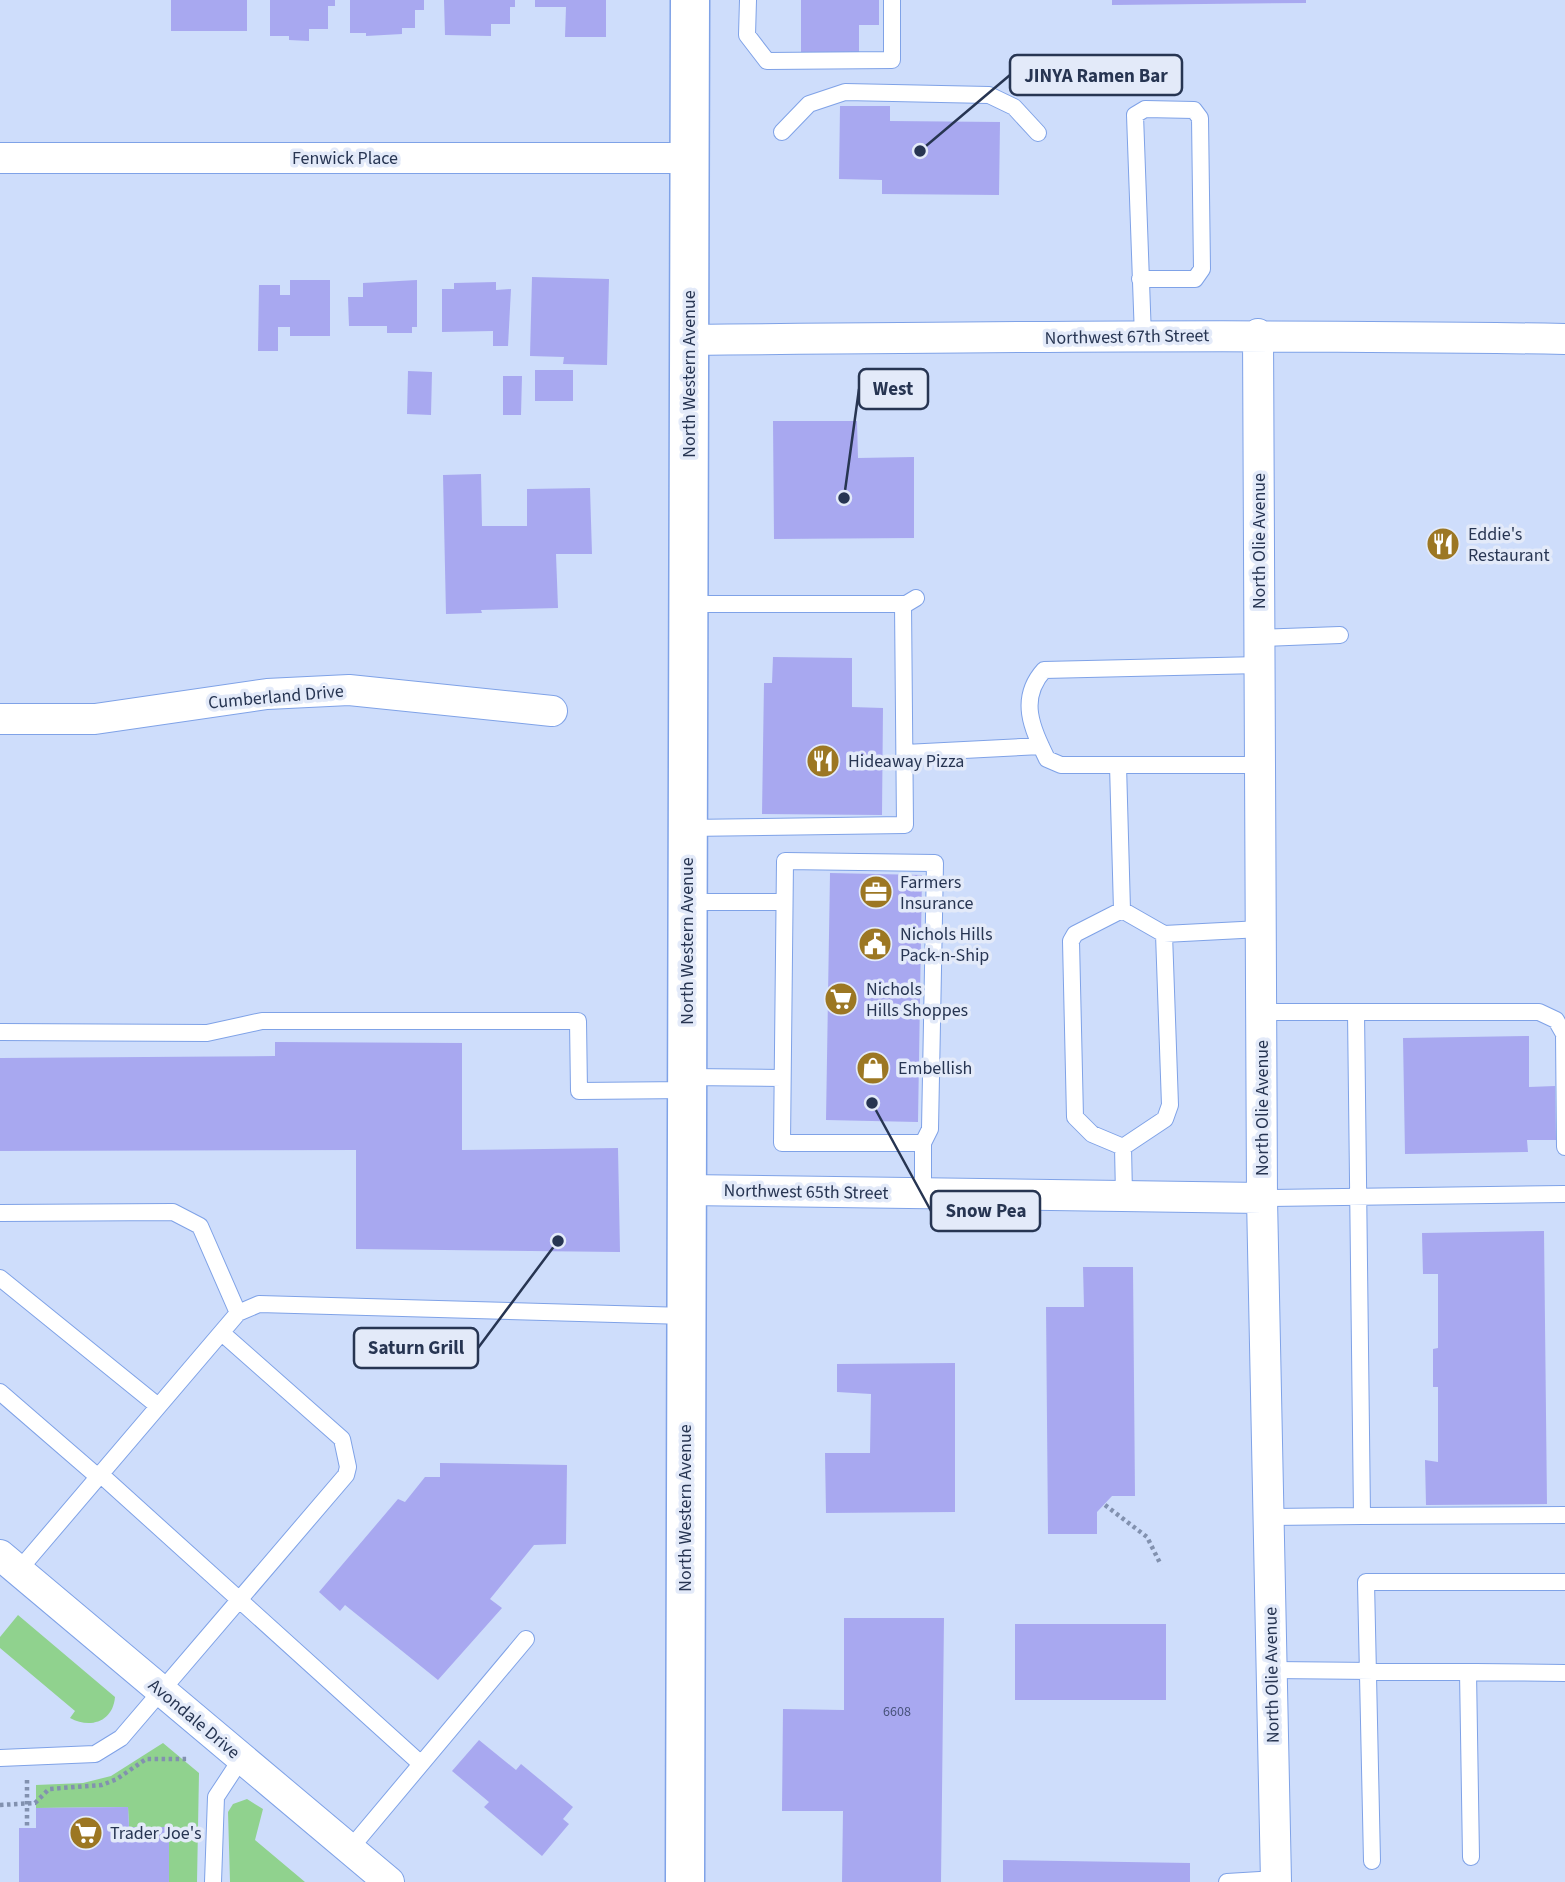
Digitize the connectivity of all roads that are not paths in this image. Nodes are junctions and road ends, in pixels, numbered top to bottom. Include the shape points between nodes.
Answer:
1 (690, 0) edge
2 (748, 0) edge
3 (892, 0) edge
4 (782, 132) dead end
5 (1038, 133) dead end
6 (0, 158) edge
7 (690, 158) junction
8 (1140, 279) junction
9 (1258, 334) junction
10 (1143, 337) junction
11 (1565, 339) edge
12 (690, 340) junction
13 (688, 604) junction
14 (1340, 635) dead end
15 (1260, 651) junction
16 (552, 711) dead end
17 (0, 719) edge
18 (1041, 746) junction
19 (905, 754) junction
20 (1118, 765) junction
21 (1261, 765) junction
22 (687, 828) junction
23 (687, 902) junction
24 (784, 902) junction
25 (1122, 909) junction
26 (1261, 929) junction
27 (1164, 934) junction
28 (1262, 1012) junction
29 (1356, 1012) junction
30 (0, 1032) edge
31 (782, 1078) junction
32 (687, 1084) junction
33 (923, 1143) junction
34 (1124, 1147) junction
35 (1565, 1147) edge
36 (687, 1190) junction
37 (923, 1193) junction
38 (1565, 1194) edge
39 (1124, 1195) junction
40 (1357, 1195) junction
41 (1262, 1198) junction
42 (0, 1213) edge
43 (0, 1278) edge
44 (239, 1313) junction
45 (686, 1316) junction
46 (222, 1334) junction
47 (0, 1392) edge
48 (158, 1406) junction
49 (98, 1474) junction
50 (1565, 1515) edge
51 (1362, 1516) junction
52 (1269, 1517) junction
53 (9, 1563) edge
54 (1565, 1582) edge
55 (241, 1600) junction
56 (526, 1639) dead end
57 (1272, 1670) junction
58 (1367, 1671) junction
59 (1468, 1672) junction
60 (1565, 1673) edge
61 (162, 1693) junction
62 (0, 1758) edge
63 (241, 1759) junction
64 (421, 1764) junction
65 (349, 1850) junction
66 (1471, 1857) dead end
67 (1372, 1861) dead end
68 (1228, 1881) edge
69 (1276, 1881) edge
70 (213, 1882) edge
71 (389, 1882) edge
72 (685, 1882) edge

1 - 7 main road, North Western Avenue
2 - 3 lane via 747,35 767,61 892,60
4 - 5 lane via 809,104 845,92 989,95 1014,107
6 - 7 street, Fenwick Place
7 - 12 main road, North Western Avenue
8 - 8 lane via 1135,115 1144,109 1194,110 1200,118 1202,269 1195,279
8 - 10 lane
9 - 10 street, Northwest 67th Street
9 - 11 street, Northwest 67th Street
9 - 15 street, North Olie Avenue
10 - 12 street, Northwest 67th Street
12 - 13 main road, North Western Avenue
13 - 19 lane via 910,601
13 - 22 main road, North Western Avenue
14 - 15 lane
15 - 18 lane via 1044,670 1033,682 1029,705
15 - 21 street, North Olie Avenue
16 - 17 street, Cumberland Drive via 349,690 267,694 95,719
18 - 19 lane
18 - 20 lane via 1047,758 1061,765
19 - 22 lane via 905,825
20 - 21 lane
20 - 25 lane
21 - 26 street, North Olie Avenue
22 - 23 main road, North Western Avenue
23 - 24 lane
23 - 32 main road, North Western Avenue
24 - 31 lane
24 - 33 lane via 785,861 935,863 930,1129
25 - 27 lane
25 - 34 lane via 1071,941 1071,1007 1076,1117 1092,1134
26 - 27 lane
26 - 28 street, North Olie Avenue
27 - 34 lane via 1170,1105 1165,1119
28 - 29 lane
28 - 41 street, North Olie Avenue
29 - 35 lane via 1539,1012 1556,1020 1564,1034
29 - 40 lane
30 - 32 lane via 207,1033 262,1021 578,1021 579,1091
31 - 32 lane
31 - 33 lane via 782,1143
32 - 36 main road, North Western Avenue
33 - 37 lane
34 - 39 lane
36 - 37 street, Northwest 65th Street
36 - 45 main road, North Western Avenue
37 - 39 street, Northwest 65th Street
38 - 40 lane
39 - 41 street, Northwest 65th Street
40 - 41 lane
40 - 51 lane
41 - 52 street, North Olie Avenue
42 - 44 lane via 173,1212 200,1226
43 - 48 lane
44 - 45 lane via 259,1304
44 - 46 lane
45 - 72 main road, North Western Avenue
46 - 48 lane
46 - 55 lane via 342,1439 348,1467 340,1486
47 - 49 lane
48 - 49 lane
49 - 53 lane
49 - 55 lane
50 - 51 lane
51 - 52 lane
52 - 57 street, North Olie Avenue
53 - 61 street, Avondale Drive
54 - 58 lane via 1366,1582
55 - 61 lane
55 - 64 lane
56 - 64 lane
57 - 58 lane
57 - 69 street, North Olie Avenue
58 - 59 lane
58 - 67 lane
59 - 60 lane
59 - 66 lane
61 - 62 lane via 121,1738 95,1754
61 - 63 street, Avondale Drive
63 - 65 street, Avondale Drive
63 - 70 lane via 216,1797
64 - 65 lane
65 - 71 street, Avondale Drive
68 - 69 lane

